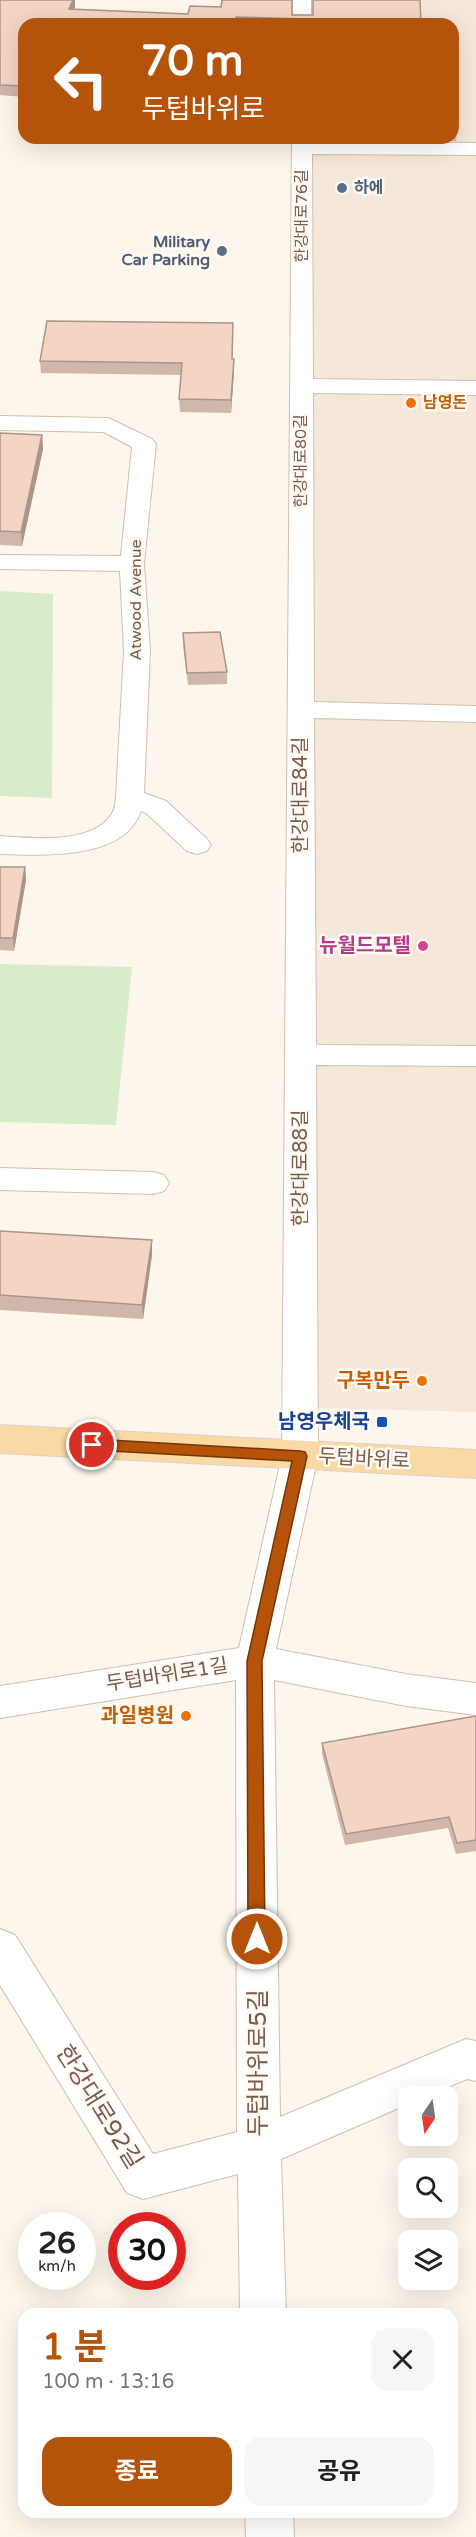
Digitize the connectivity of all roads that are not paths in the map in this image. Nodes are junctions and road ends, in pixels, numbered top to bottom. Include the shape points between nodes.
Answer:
1 (302, 0) edge
2 (302, 18) edge
3 (302, 144) edge
4 (327, 144) edge
5 (476, 150) edge
6 (302, 386) junction
7 (476, 388) edge
8 (0, 423) edge
9 (0, 562) edge
10 (132, 564) junction
11 (301, 710) junction
12 (476, 714) edge
13 (130, 797) junction
14 (0, 845) edge
15 (197, 845) dead end
16 (301, 1055) junction
17 (476, 1056) edge
18 (0, 1179) edge
19 (153, 1183) dead end
20 (0, 1439) edge
21 (300, 1456) junction
22 (476, 1464) edge
23 (255, 1661) junction
24 (476, 1699) edge
25 (0, 1702) edge
26 (0, 1948) edge
27 (476, 2061) edge
28 (259, 2147) junction
29 (263, 2308) edge
30 (269, 2518) edge
31 (270, 2537) edge

1 - 2 street
3 - 6 street, 한강대로76길
4 - 5 street, 한강대로76길
6 - 7 street, 한강대로80길
6 - 11 street, 한강대로80길
8 - 10 street, Atwood Avenue via 108,425 144,444
9 - 10 street
10 - 13 street, Atwood Avenue via 137,651
11 - 12 street, 한강대로84길
11 - 16 street, 한강대로84길
13 - 14 street via 127,813 117,826 85,842
13 - 15 street via 156,807
16 - 17 street
16 - 21 street, 한강대로88길
18 - 19 street
20 - 21 main road, 두텁바위로
21 - 22 main road, 두텁바위로
21 - 23 street, 두텁바위로5길
23 - 24 street, 두텁바위로1길
23 - 25 street, 두텁바위로1길
23 - 28 street, 두텁바위로5길
26 - 28 street, 한강대로92길 via 143,2178
27 - 28 street, 한강대로92길 via 466,2059
28 - 29 street, 두텁바위로5길
30 - 31 street

